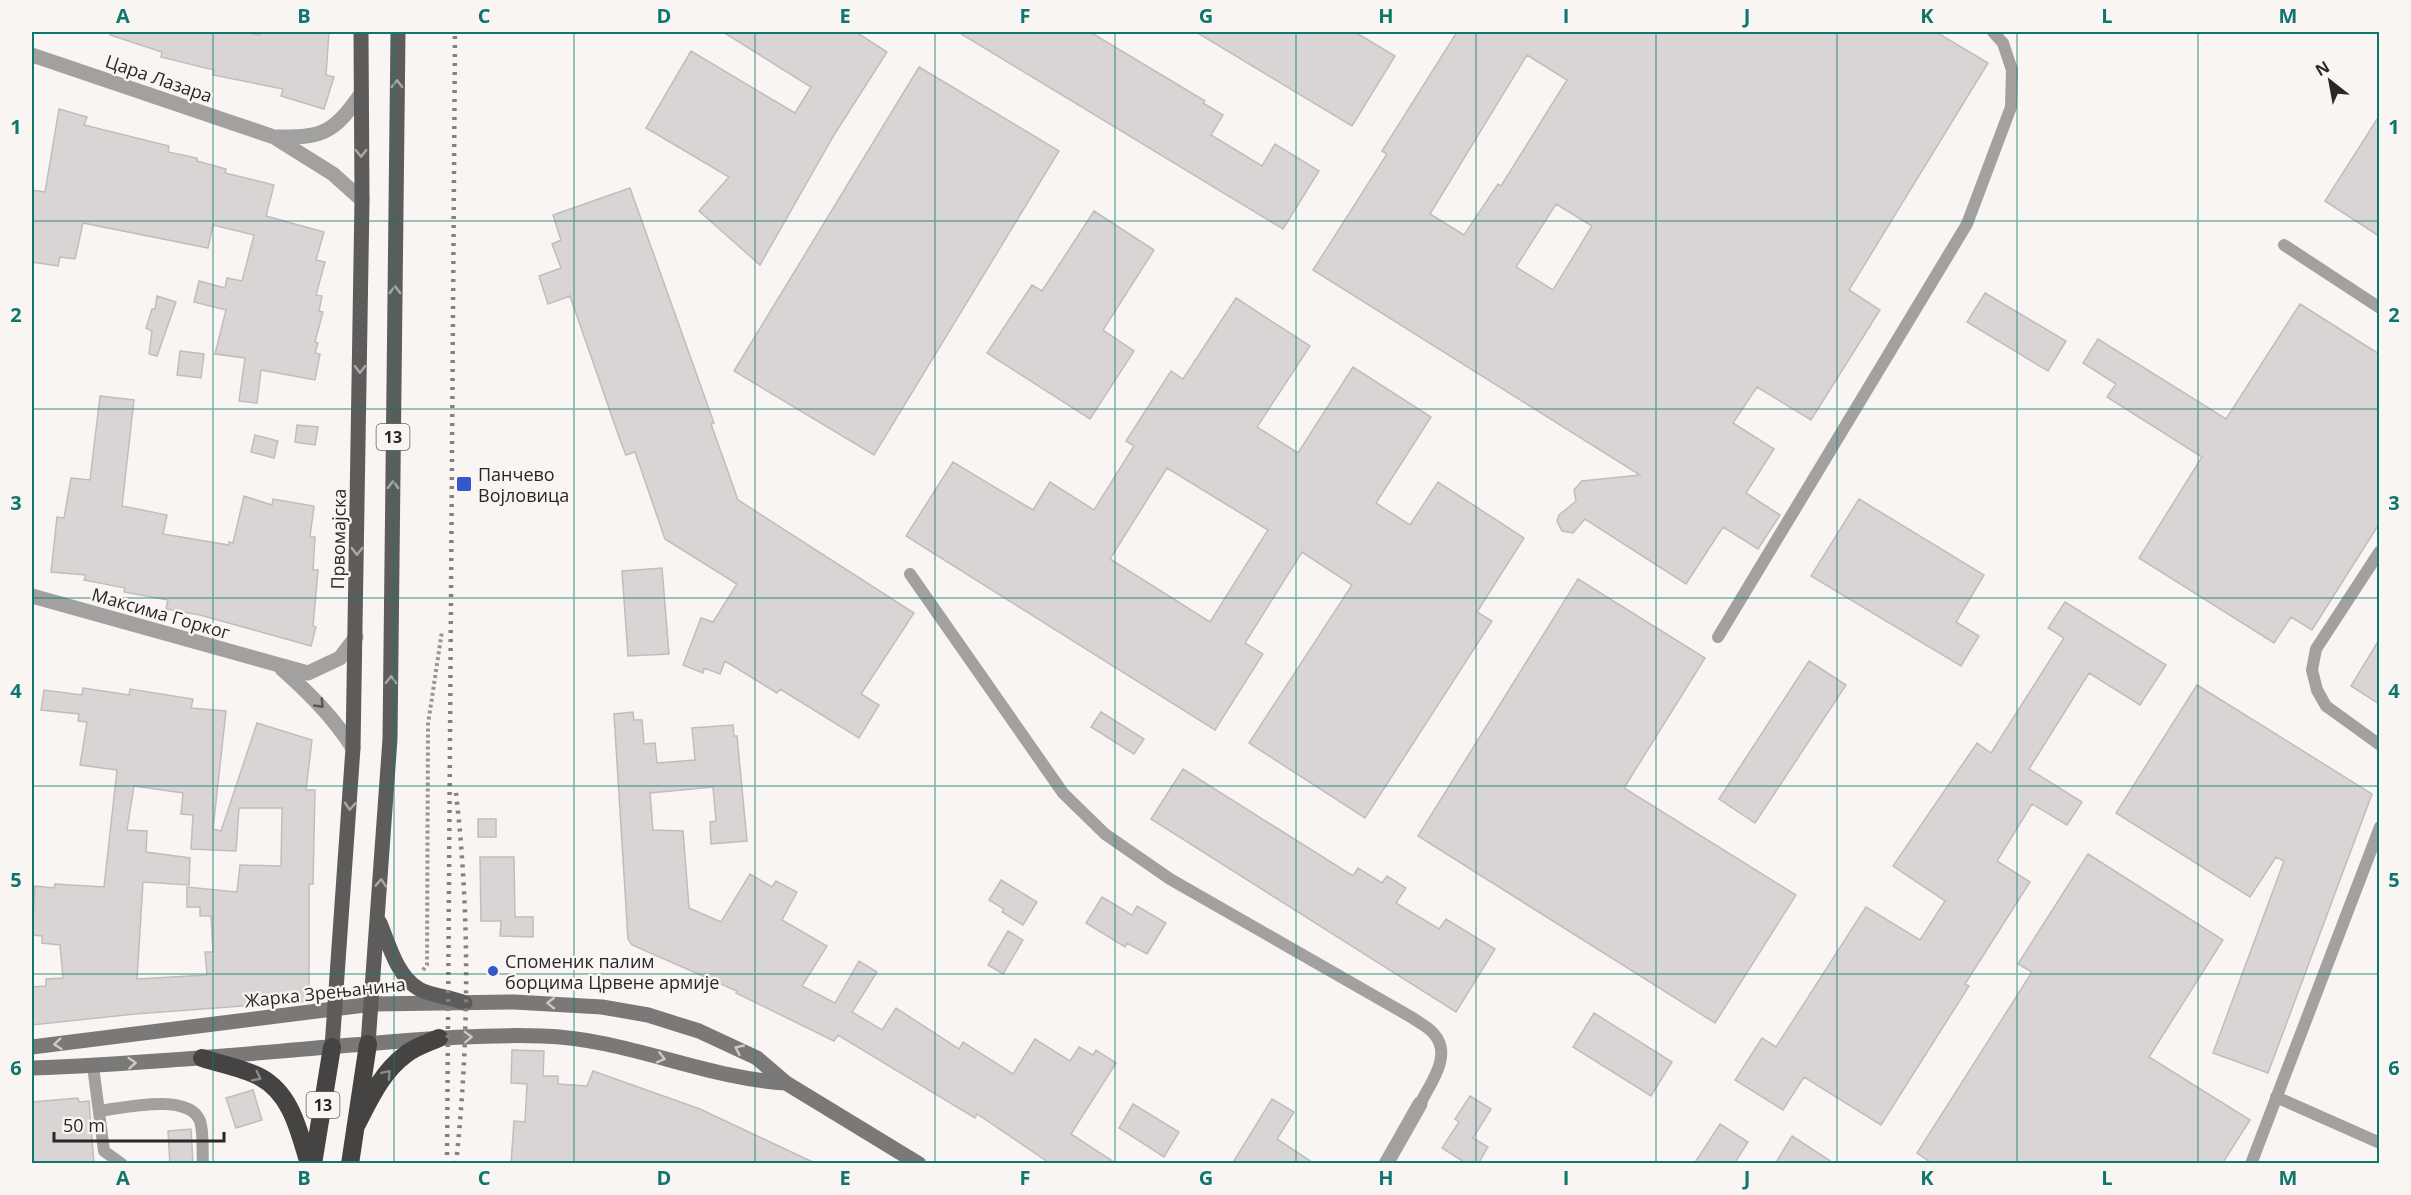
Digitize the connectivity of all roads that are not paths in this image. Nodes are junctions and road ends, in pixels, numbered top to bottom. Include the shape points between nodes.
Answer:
1 (361, 32) edge
2 (398, 32) edge
3 (1993, 32) edge
4 (32, 55) edge
5 (361, 94) junction
6 (274, 137) junction
7 (362, 200) junction
8 (2284, 245) dead end
9 (2379, 308) edge
10 (2379, 551) edge
11 (910, 574) dead end
12 (32, 596) edge
13 (356, 637) junction
14 (1718, 637) dead end
15 (280, 667) junction
16 (2379, 745) edge
17 (353, 748) junction
18 (2379, 826) edge
19 (378, 920) junction
20 (465, 1003) junction
21 (373, 1004) junction
22 (337, 1007) junction
23 (439, 1038) junction
24 (368, 1044) junction
25 (32, 1047) edge
26 (332, 1047) junction
27 (202, 1058) junction
28 (93, 1066) junction
29 (32, 1068) edge
30 (786, 1083) junction
31 (2276, 1097) junction
32 (1420, 1104) joint
33 (99, 1111) junction
34 (357, 1124) junction
35 (2379, 1143) edge
36 (122, 1164) edge
37 (203, 1164) edge
38 (311, 1164) edge
39 (350, 1164) edge
40 (919, 1164) edge
41 (1386, 1164) edge
42 (2250, 1164) edge

1 - 5 main road, Првомајска / 13
19 -> 2 main road, 13 via 390,739
3 - 14 lane via 2003,43 2012,70 2011,107 1967,224
4 - 6 street, Цара Лазара
5 - 6 street via 341,122 321,133 299,138
5 -> 7 main road, Првомајска / 13
6 - 7 street via 333,174
7 -> 13 main road, Првомајска / 13
8 - 9 lane
10 - 16 lane via 2316,650 2312,670 2316,690 2326,706
11 - 32 lane via 1063,793 1106,834 1170,879 1435,1034 1442,1059
12 - 15 street, Максима Горког
13 - 15 street, Максима Горког via 340,658 325,667 308,673
13 - 17 main road, Првомајска / 13
15 -> 17 street via 317,700
17 -> 22 main road, Првомајска / 13
18 - 31 lane
19 - 20 main road via 395,960 413,984
19 - 21 main road, 13
20 - 21 street, Жарка Зрењанина
30 -> 20 street, Жарка Зрењанина via 757,1058 699,1031 648,1015 560,1003
21 - 22 street, Жарка Зрењанина
21 - 24 main road, 13
22 -> 25 street, Жарка Зрењанина
22 - 26 main road, Првомајска / 13
23 - 24 street, Жарка Зрењанина
23 -> 30 street, Жарка Зрењанина via 544,1036 589,1041 748,1081
34 -> 23 highway via 378,1083 391,1068 406,1054
24 - 26 street, Жарка Зрењанина
24 - 34 highway, 13
26 - 27 street, Жарка Зрењанина
26 - 38 highway, 13
28 -> 27 street, Жарка Зрењанина
27 -> 38 highway via 260,1077 282,1095
28 - 29 street, Жарка Зрењанина
28 - 33 lane
30 - 40 street, Жарка Зрењанина
31 - 35 lane
31 - 42 lane
32 - 41 street
33 - 36 lane via 104,1151
33 - 37 lane via 164,1104 185,1106 200,1121
34 - 39 highway, 13

